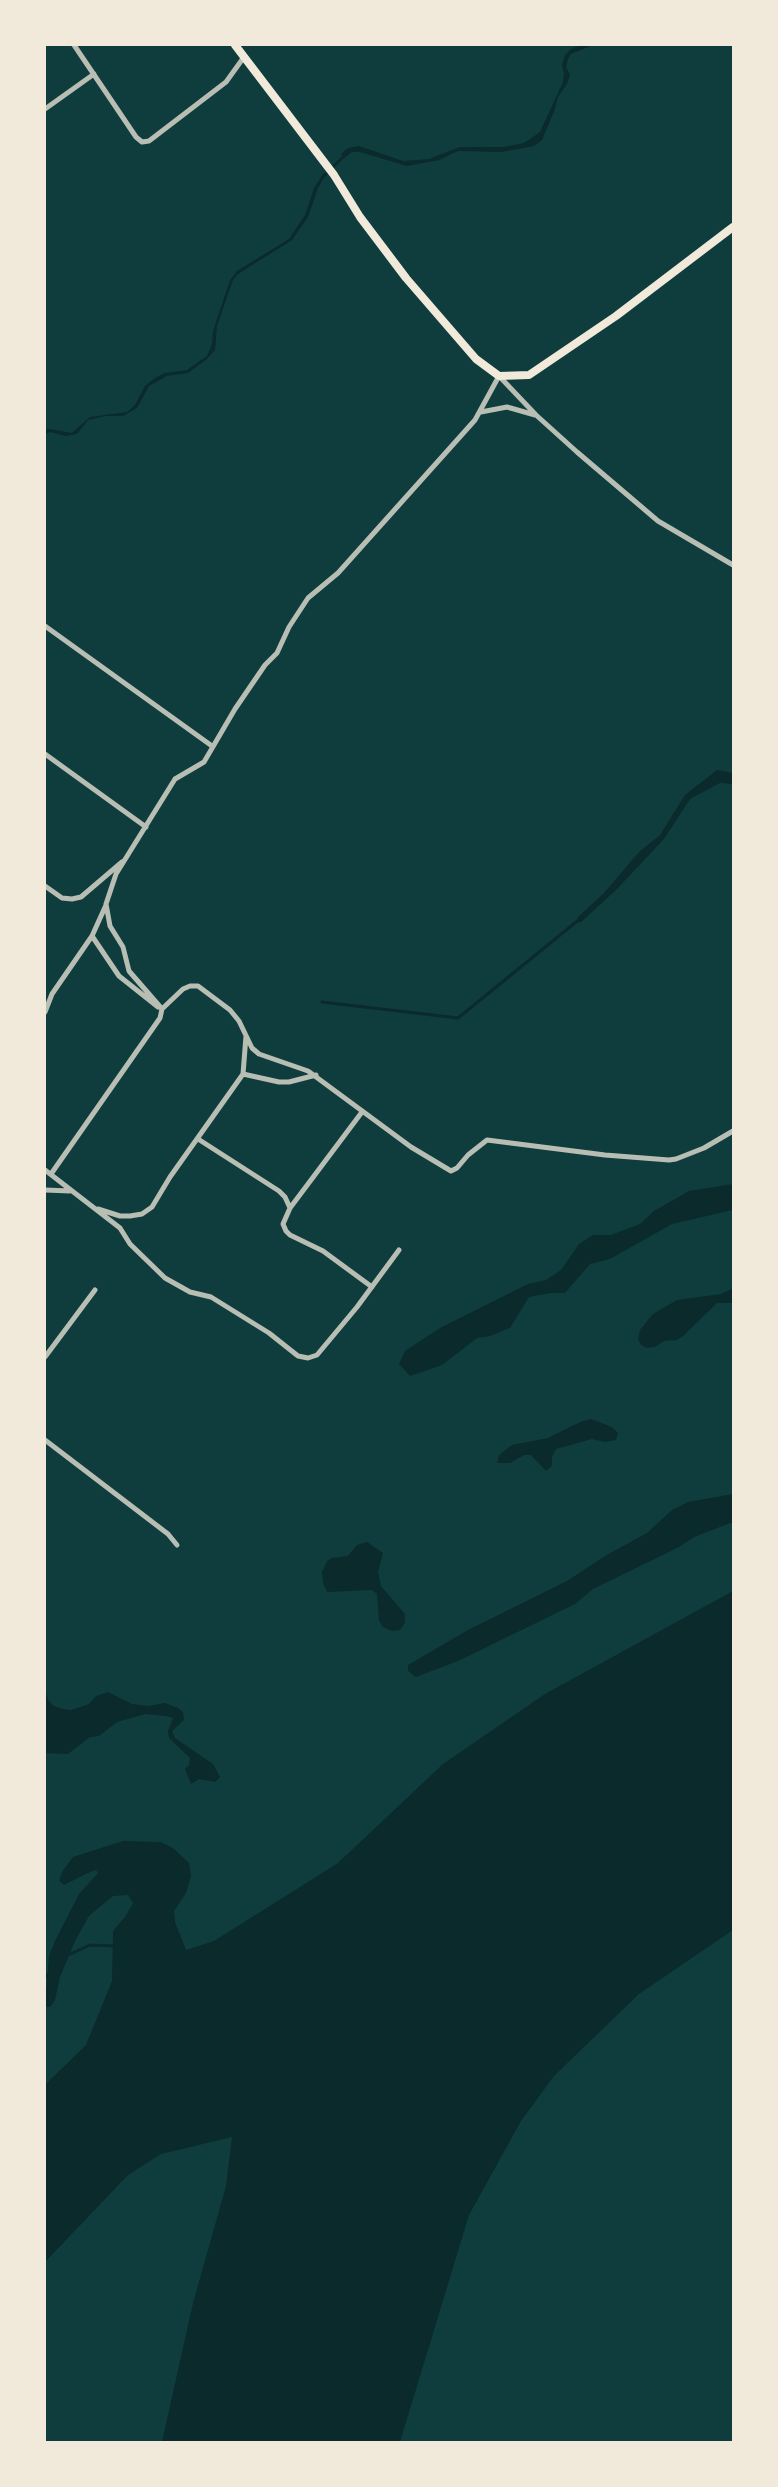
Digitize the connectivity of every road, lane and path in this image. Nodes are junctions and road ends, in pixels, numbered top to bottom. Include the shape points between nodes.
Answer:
1 (74, 45) edge
2 (235, 45) edge
3 (244, 57) junction
4 (94, 74) junction
5 (45, 109) edge
6 (733, 227) edge
7 (499, 376) junction
8 (481, 412) junction
9 (536, 416) junction
10 (733, 565) edge
11 (45, 626) edge
12 (212, 746) junction
13 (45, 754) edge
14 (146, 827) junction
15 (123, 861) junction
16 (45, 886) edge
17 (106, 904) junction
18 (92, 936) junction
19 (162, 1009) junction
20 (45, 1012) edge
21 (246, 1034) junction
22 (243, 1074) junction
23 (316, 1075) junction
24 (362, 1112) junction
25 (733, 1131) edge
26 (198, 1139) junction
27 (48, 1172) edge
28 (45, 1190) edge
29 (71, 1191) junction
30 (90, 1207) junction
31 (290, 1208) junction
32 (399, 1250) dead end
33 (372, 1287) junction
34 (95, 1290) dead end
35 (45, 1357) edge
36 (45, 1440) edge
37 (177, 1545) dead end

1 - 4 street
2 - 3 main road
3 - 4 street via 221,86 149,141 142,142
3 - 7 main road via 406,278 476,359
4 - 5 street
6 - 7 main road via 616,316 529,375
7 - 8 street
7 - 9 street
8 - 9 street via 507,407
8 - 12 street via 338,573 308,598 277,653
9 - 10 street via 658,521
11 - 12 street
12 - 14 street via 204,762 175,779
13 - 14 street
14 - 15 street
15 - 16 street via 81,897 62,898
15 - 17 street
17 - 18 street
17 - 19 street via 110,926 123,947 129,971
18 - 19 street via 119,976
18 - 20 street via 52,994
19 - 21 street via 183,989 198,986 230,1010
19 - 27 street via 160,1018
21 - 22 street
21 - 23 street via 259,1054
22 - 23 street via 279,1082
22 - 26 street
23 - 24 street
24 - 25 street via 451,1171 487,1140 669,1160 704,1148
24 - 31 street
26 - 30 street via 152,1207 142,1214 120,1216
26 - 31 street via 279,1191
27 - 29 street
28 - 29 street
29 - 30 street
30 - 33 street via 120,1228 130,1244 165,1278 190,1292 211,1297 298,1356 317,1355
31 - 33 street via 283,1224 286,1232 323,1251
32 - 33 street
34 - 35 street
36 - 37 street via 168,1534

